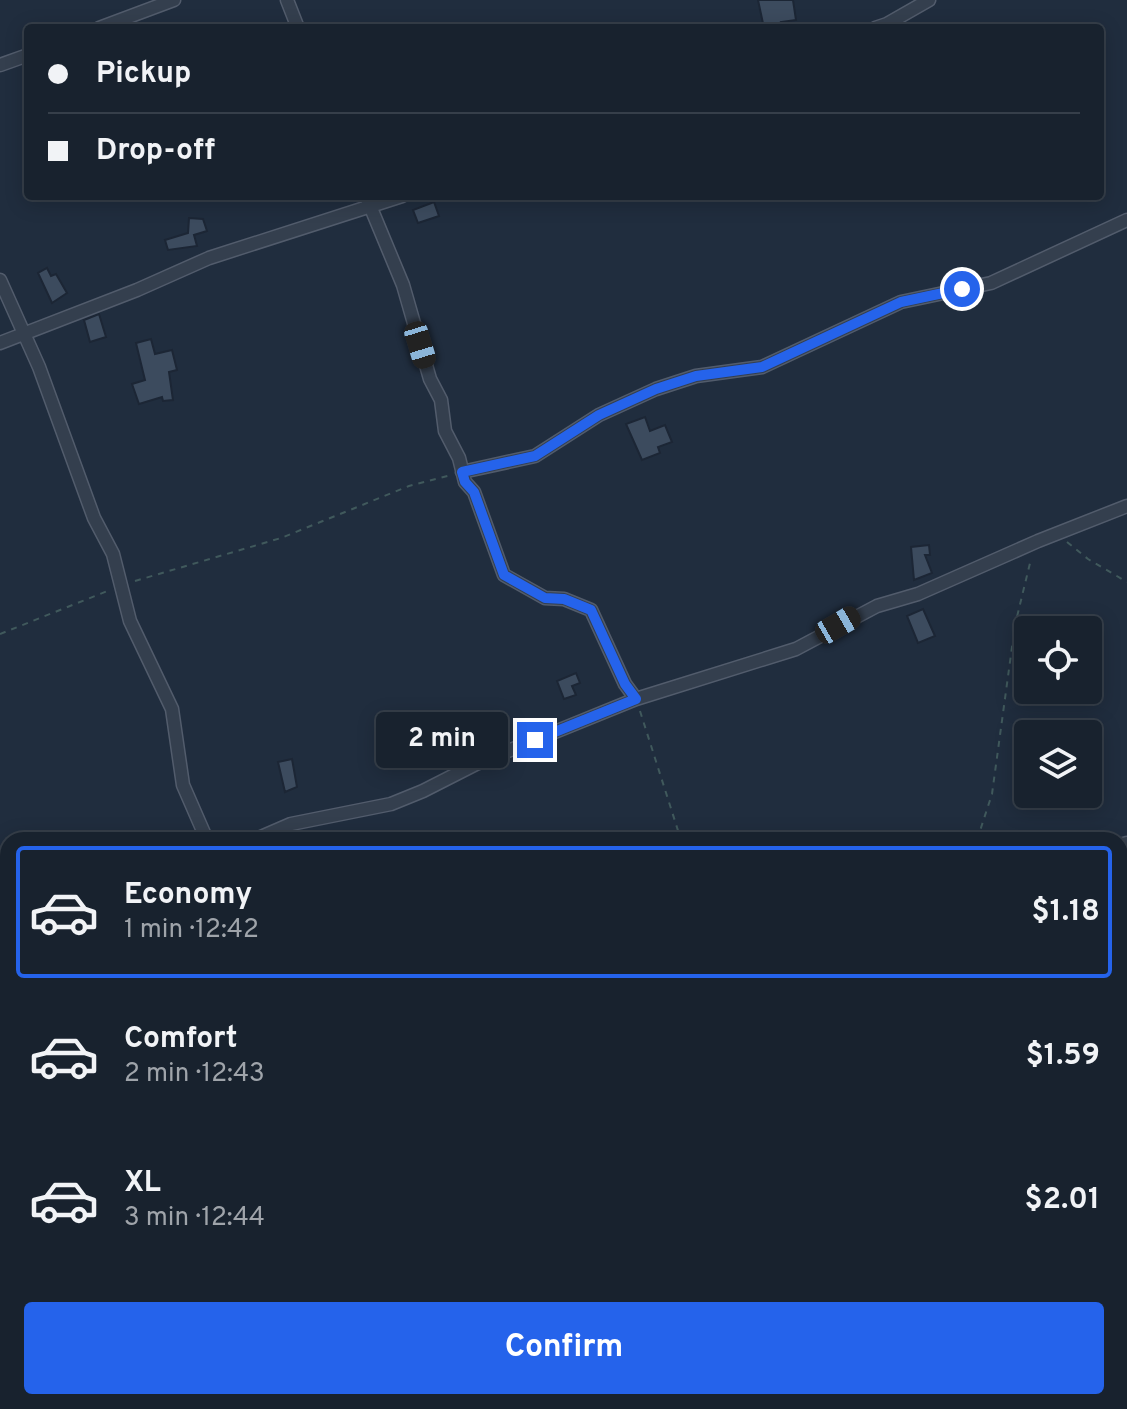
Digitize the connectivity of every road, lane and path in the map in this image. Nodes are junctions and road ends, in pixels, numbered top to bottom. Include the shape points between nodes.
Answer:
1 (174, 0) edge
2 (287, 0) edge
3 (929, 0) edge
4 (110, 24) edge
5 (296, 24) edge
6 (887, 24) edge
7 (24, 56) edge
8 (0, 65) edge
9 (370, 201) edge
10 (1127, 220) edge
11 (0, 280) edge
12 (24, 334) junction
13 (0, 343) edge
14 (462, 472) junction
15 (1127, 506) edge
16 (1057, 534) junction
17 (1038, 541) junction
18 (1127, 582) edge
19 (121, 586) junction
20 (0, 634) edge
21 (636, 699) junction
22 (204, 832) edge
23 (272, 832) edge
24 (678, 832) edge
25 (980, 832) edge

1 - 4 street
2 - 5 street
3 - 6 street
7 - 8 street
9 - 12 street via 209,258
9 - 14 street via 403,285
10 - 14 street via 991,283 901,302 762,367 696,376 656,389 599,415 535,456
11 - 12 street
12 - 13 street
12 - 19 street via 113,554
14 - 19 path via 409,486 281,538
14 - 21 street via 504,575 545,598 591,610
15 - 16 street
16 - 17 street
16 - 18 path
17 - 21 street via 918,594 877,606 796,649
17 - 25 path via 1015,625 992,794
19 - 20 path
19 - 22 street via 130,621 172,709 183,785
21 - 23 street via 391,804
21 - 24 path

